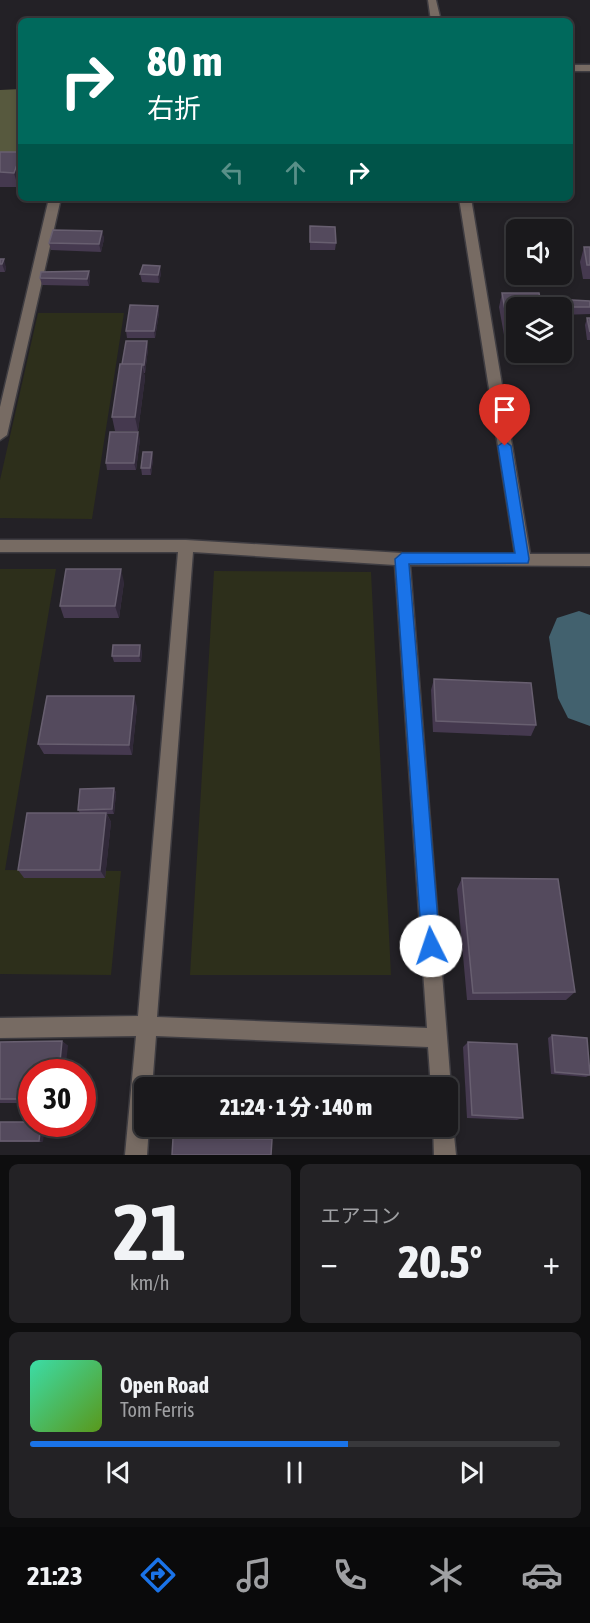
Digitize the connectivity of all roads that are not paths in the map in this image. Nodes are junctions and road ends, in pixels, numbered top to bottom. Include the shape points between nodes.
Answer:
1 (432, 0) edge
2 (435, 18) edge
3 (573, 68) edge
4 (590, 68) edge
5 (54, 201) edge
6 (465, 201) edge
7 (0, 435) edge
8 (0, 546) edge
9 (186, 546) junction
10 (402, 559) junction
11 (523, 559) junction
12 (590, 560) edge
13 (147, 1026) junction
14 (0, 1028) edge
15 (438, 1038) junction
16 (440, 1077) edge
17 (444, 1137) edge
18 (136, 1155) edge
19 (445, 1155) edge

1 - 2 street
3 - 4 street
5 - 7 street
6 - 11 street
8 - 9 street
9 - 10 street
9 - 13 street
10 - 11 street
10 - 15 street
11 - 12 street
13 - 14 street
13 - 15 street
13 - 18 street
15 - 16 street
17 - 19 street

